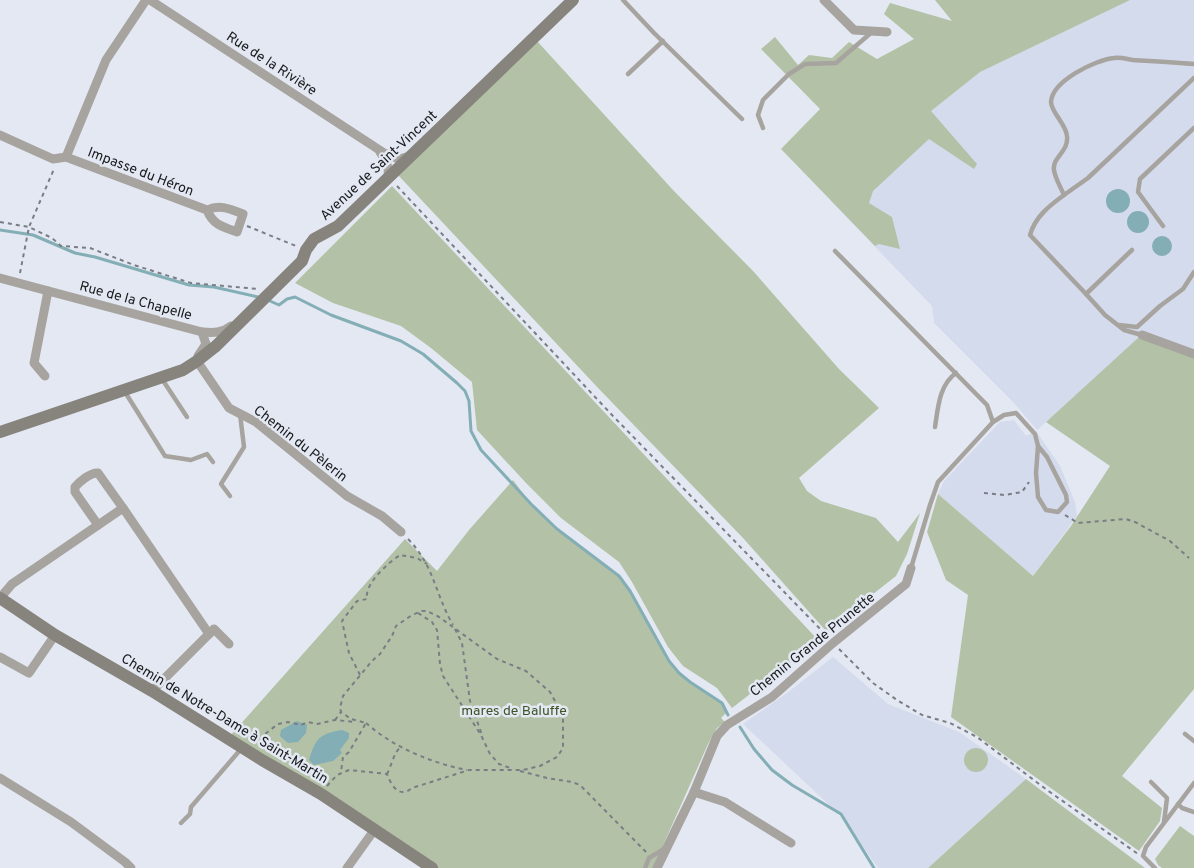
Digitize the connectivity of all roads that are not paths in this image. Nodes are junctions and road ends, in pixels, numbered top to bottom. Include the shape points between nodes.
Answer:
1 (146, 0) edge
2 (150, 0) edge
3 (573, 0) edge
4 (622, 0) edge
5 (824, 0) edge
6 (873, 31) junction
7 (887, 32) dead end
8 (663, 41) junction
9 (1194, 64) edge
10 (628, 74) dead end
11 (1194, 78) edge
12 (742, 119) dead end
13 (763, 128) dead end
14 (1194, 128) edge
15 (0, 136) edge
16 (379, 150) junction
17 (413, 154) junction
18 (63, 157) junction
19 (388, 178) junction
20 (1064, 195) junction
21 (207, 210) junction
22 (1163, 226) dead end
23 (1132, 250) dead end
24 (835, 251) dead end
25 (1194, 272) edge
26 (0, 278) edge
27 (48, 291) junction
28 (1086, 294) junction
29 (258, 304) junction
30 (1117, 325) junction
31 (202, 332) junction
32 (1142, 335) joint
33 (1194, 354) edge
34 (197, 361) junction
35 (183, 370) junction
36 (956, 373) junction
37 (45, 376) dead end
38 (161, 377) junction
39 (124, 391) junction
40 (240, 414) junction
41 (187, 417) dead end
42 (993, 422) junction
43 (935, 427) dead end
44 (0, 432) edge
45 (1038, 446) junction
46 (214, 462) dead end
47 (230, 496) dead end
48 (123, 508) junction
49 (98, 526) junction
50 (401, 532) road end
51 (911, 568) joint
52 (0, 598) edge
53 (209, 634) junction
54 (55, 635) junction
55 (229, 644) dead end
56 (0, 657) edge
57 (152, 690) junction
58 (1185, 734) dead end
59 (1194, 741) edge
60 (242, 748) junction
61 (0, 778) edge
62 (1151, 782) dead end
63 (1194, 783) edge
64 (694, 792) junction
65 (1178, 804) junction
66 (1194, 812) edge
67 (181, 823) dead end
68 (1164, 823) junction
69 (375, 830) junction
70 (791, 843) dead end
71 (664, 850) junction
72 (131, 868) edge
73 (347, 868) edge
74 (432, 868) edge
75 (645, 868) edge
76 (657, 868) edge
77 (1155, 868) edge

1 - 18 street via 106,60
2 - 16 street, Rue de la Rivière
3 - 17 street, Avenue de Saint-Vincent
4 - 8 lane
5 - 6 street via 854,30
6 - 7 street
6 - 13 lane via 836,63 805,64 789,74 763,100 758,115
8 - 10 lane
8 - 12 lane
9 - 20 lane via 1114,57 1069,77 1051,99 1051,106 1067,134 1067,146 1055,162 1054,170
11 - 20 lane via 1088,178
14 - 22 lane via 1140,179 1138,185 1138,192
15 - 18 street, Impasse du Héron via 53,159
16 - 17 street, Rue de la Rivière via 399,160
16 - 19 street via 388,167
17 - 19 street, Avenue de Saint-Vincent
18 - 21 street, Impasse du Héron
19 - 29 street, Avenue de Saint-Vincent via 338,226 314,239 302,261
20 - 28 lane via 1033,224 1030,235
21 - 21 street, Impasse du Héron via 211,220 237,232 243,214 215,206
23 - 28 lane
24 - 36 lane
25 - 30 lane via 1183,289 1137,327
26 - 27 street, Rue de la Chapelle
27 - 31 street, Rue de la Chapelle
27 - 37 street via 34,364
28 - 30 lane
29 - 31 street, Rue de la Chapelle via 224,331
29 - 34 street, Avenue de Saint-Vincent
30 - 32 lane
31 - 35 street, Avenue de Saint-Vincent via 206,341 203,350
32 - 33 street
34 - 35 street, Avenue de Saint-Vincent
34 - 40 street, Chemin du Pèlerin via 229,408
35 - 38 street, Avenue de Saint-Vincent
36 - 42 lane via 987,405
36 - 43 lane via 949,378 940,397
38 - 39 street, Avenue de Saint-Vincent
38 - 41 lane
39 - 44 street, Avenue de Saint-Vincent
39 - 46 lane via 165,456 191,460 207,454
40 - 47 lane via 244,447 221,484
40 - 50 street, Chemin du Pèlerin via 256,422 347,496 382,516
42 - 45 lane via 1004,415 1016,413 1035,434
42 - 51 lane via 938,482
45 - 45 lane via 1066,495 1067,502 1058,512 1046,510 1038,497
48 - 49 street
48 - 49 street via 100,473 94,472 77,484 76,492
48 - 53 street
49 - 52 street via 12,584
51 - 64 street, Chemin Grande Prunette via 906,584 772,697 727,725 717,736
52 - 54 street, Chemin de Notre-Dame à Saint-Martin
53 - 55 street via 214,629
53 - 57 street
54 - 56 street via 29,673
54 - 57 street, Chemin de Notre-Dame à Saint-Martin
57 - 60 street, Chemin de Notre-Dame à Saint-Martin
58 - 59 lane
60 - 67 lane
60 - 69 street, Chemin de Notre-Dame à Saint-Martin
61 - 72 street via 71,822
62 - 68 lane via 1166,798
63 - 65 lane
64 - 70 street via 726,802
64 - 71 street, Chemin Grande Prunette
65 - 66 lane
65 - 68 lane
68 - 77 lane via 1143,856
69 - 73 street
69 - 74 street, Chemin de Notre-Dame à Saint-Martin
71 - 75 lane via 650,858
71 - 76 street, Chemin Grande Prunette

